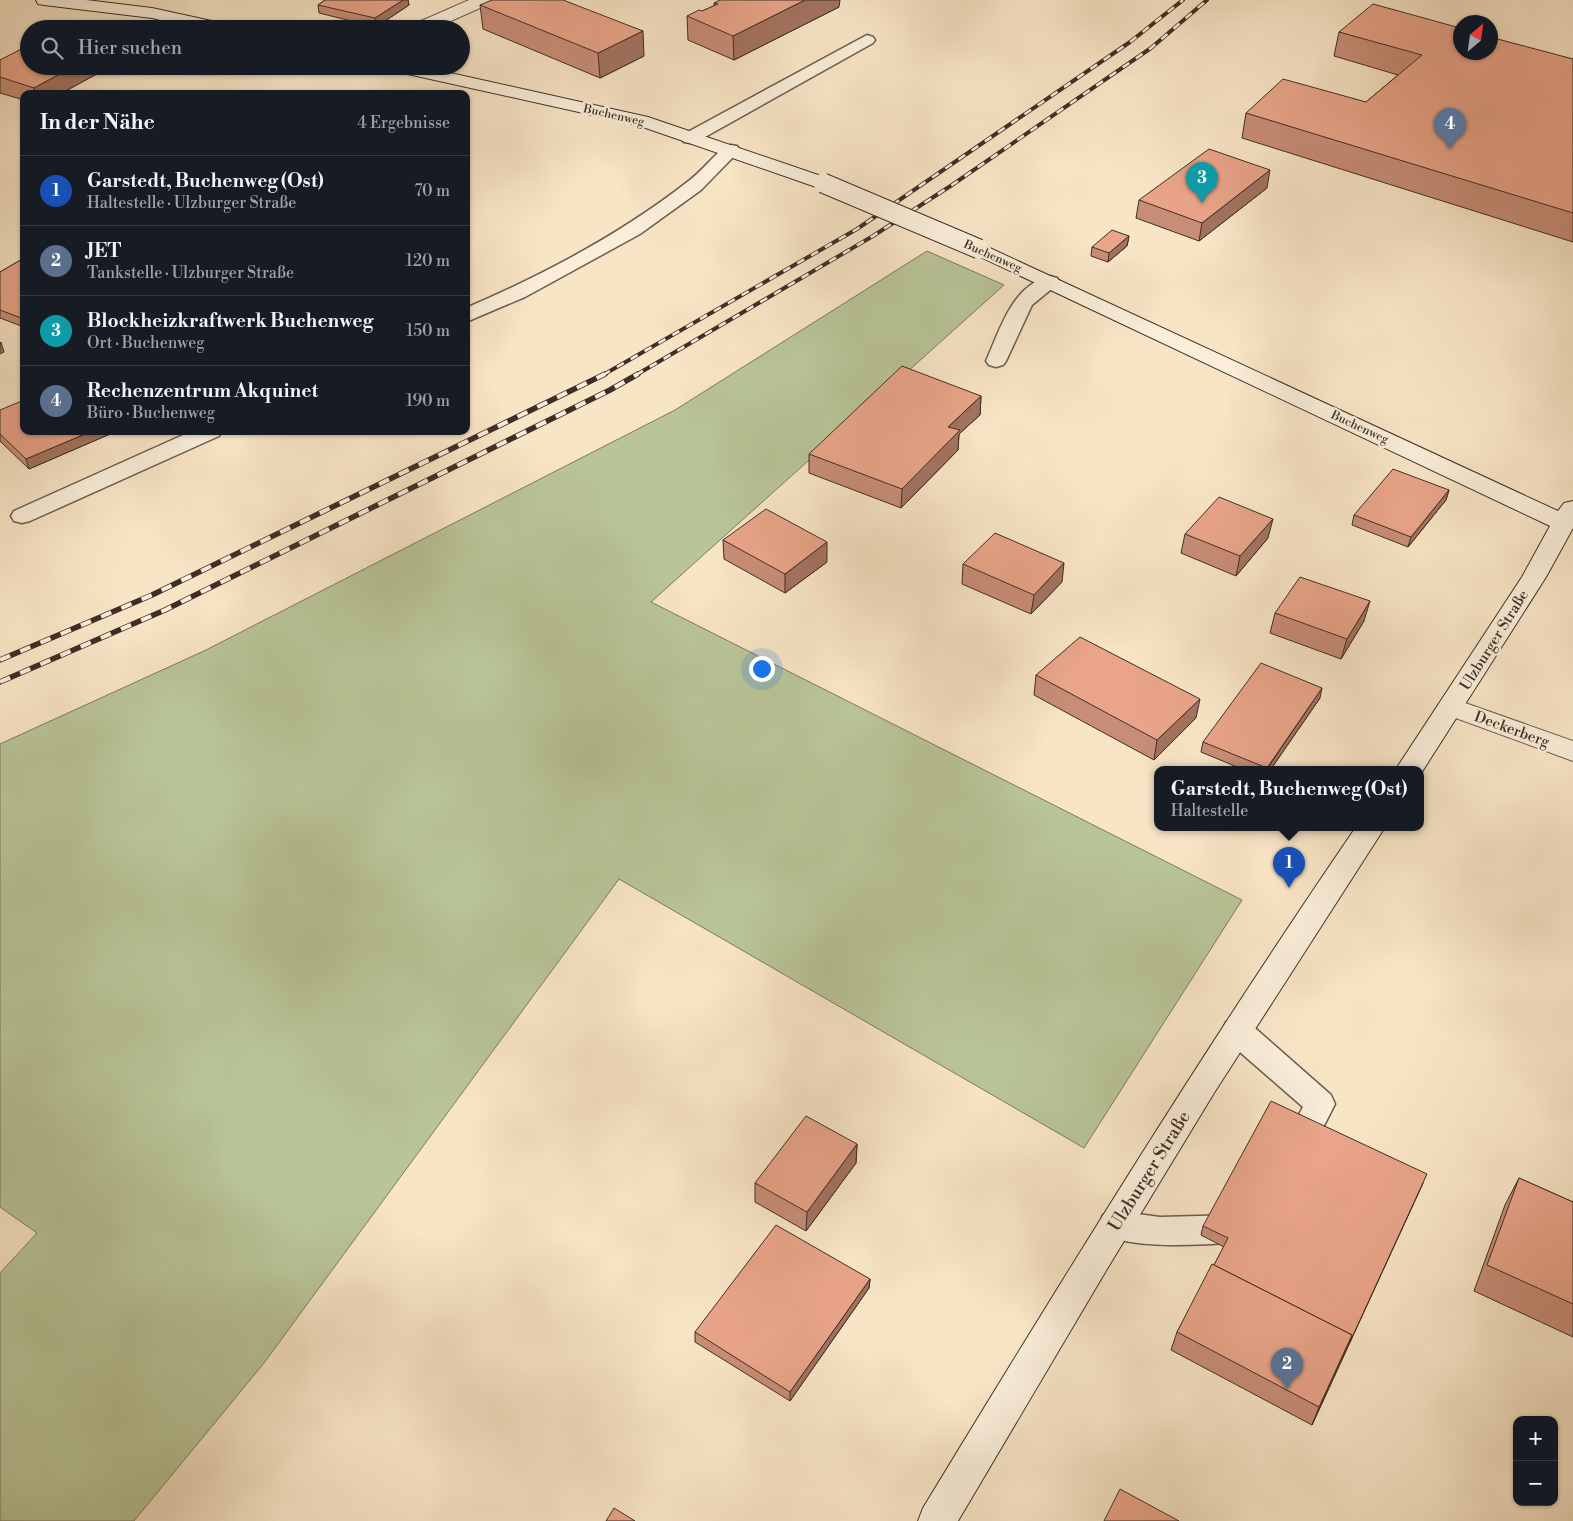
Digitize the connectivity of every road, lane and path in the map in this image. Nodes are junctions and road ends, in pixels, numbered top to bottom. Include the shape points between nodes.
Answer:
1 (44, 0) edge
2 (483, 0) edge
3 (184, 20) edge
4 (438, 20) edge
5 (867, 40) dead end
6 (435, 75) edge
7 (690, 138) junction
8 (731, 150) junction
9 (1050, 282) junction
10 (470, 314) edge
11 (996, 361) dead end
12 (202, 435) edge
13 (1569, 515) edge
14 (22, 516) dead end
15 (1451, 707) junction
16 (1573, 750) edge
17 (1412, 766) edge
18 (1368, 831) edge
19 (1237, 1031) junction
20 (1281, 1179) edge
21 (1264, 1212) edge
22 (1115, 1225) junction
23 (937, 1521) edge

1 - 3 street
2 - 4 street
5 - 7 lane
6 - 7 street, Buchenweg via 642,121
7 - 8 street, Buchenweg
8 - 9 street, Buchenweg, bridge via 823,183
8 - 10 lane via 694,186 633,230
9 - 11 lane via 1023,302
9 - 13 street, Buchenweg
12 - 14 lane
13 - 15 street, Ulzburger Straße via 1534,577
15 - 16 street, Deckerberg
15 - 17 street, Ulzburger Straße
18 - 19 street, Ulzburger Straße
19 - 20 lane via 1320,1104
19 - 22 street, Ulzburger Straße
21 - 22 lane via 1255,1229 1160,1231
22 - 23 street, Ulzburger Straße

